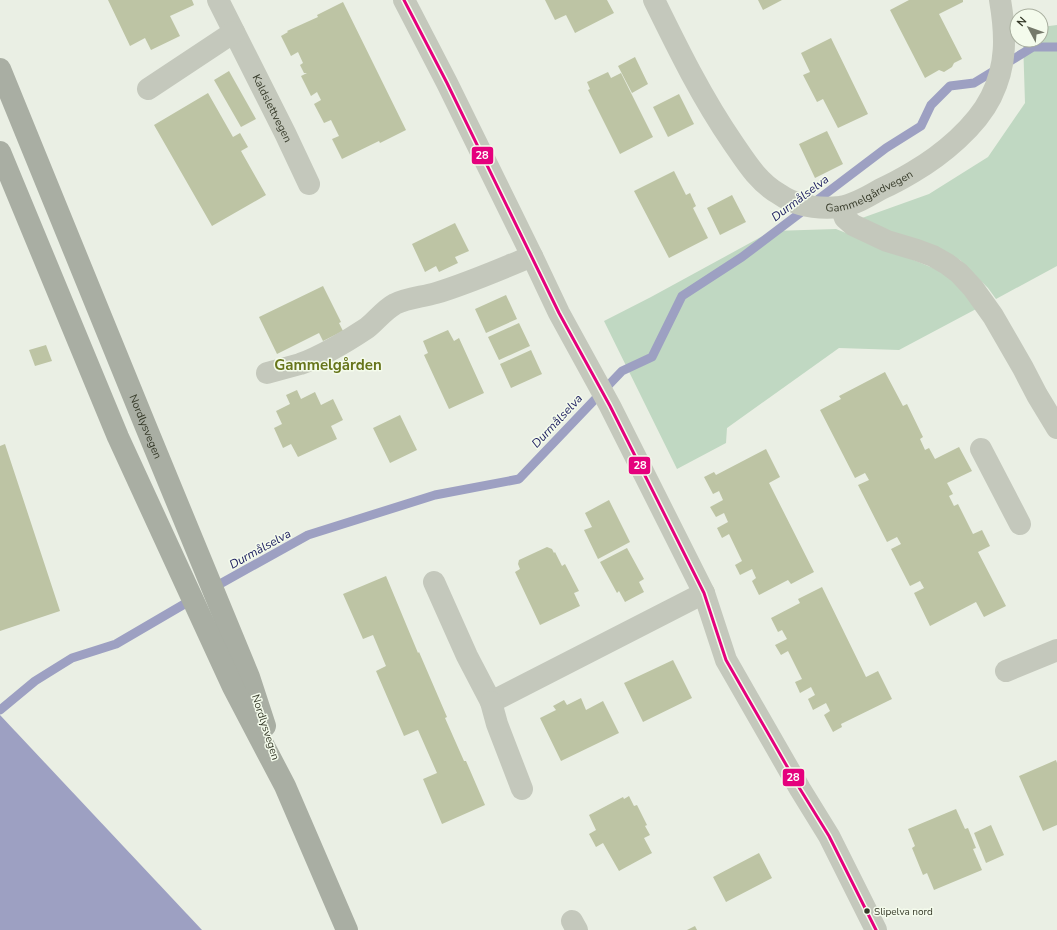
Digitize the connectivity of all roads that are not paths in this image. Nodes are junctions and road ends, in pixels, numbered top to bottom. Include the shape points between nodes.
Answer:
1 (218, 0) edge
2 (404, 0) edge
3 (654, 0) edge
4 (1000, 0) edge
5 (234, 32) junction
6 (0, 69) edge
7 (148, 89) dead end
8 (0, 152) edge
9 (309, 184) dead end
10 (841, 207) junction
11 (532, 256) junction
12 (267, 373) dead end
13 (1057, 428) edge
14 (981, 449) dead end
15 (1020, 524) dead end
16 (434, 582) dead end
17 (704, 593) junction
18 (1057, 650) edge
19 (1006, 671) dead end
20 (491, 702) junction
21 (285, 786) junction
22 (522, 789) dead end
23 (347, 930) edge
24 (876, 930) edge

1 - 5 street, Kaldslettvegen
2 - 11 street
3 - 10 street, Gammelgårdvegen via 709,106 757,176 780,195 798,203 819,207
4 - 10 street, Gammelgårdvegen via 1004,28 1002,67 991,96 976,121 944,151 913,172
5 - 7 street
5 - 9 street, Kaldslettvegen
6 - 21 highway, Nordlysvegen via 249,676
8 - 21 highway, Nordlysvegen via 118,437 233,687
10 - 13 street via 845,218 853,225 887,241 933,256 959,273 993,316
11 - 12 street via 464,283 398,303 366,328 318,356
11 - 17 street
14 - 15 street
16 - 20 street via 466,656
17 - 20 street
17 - 24 street via 726,660 829,836
18 - 19 street
20 - 22 street
21 - 23 highway, Nordlysvegen

